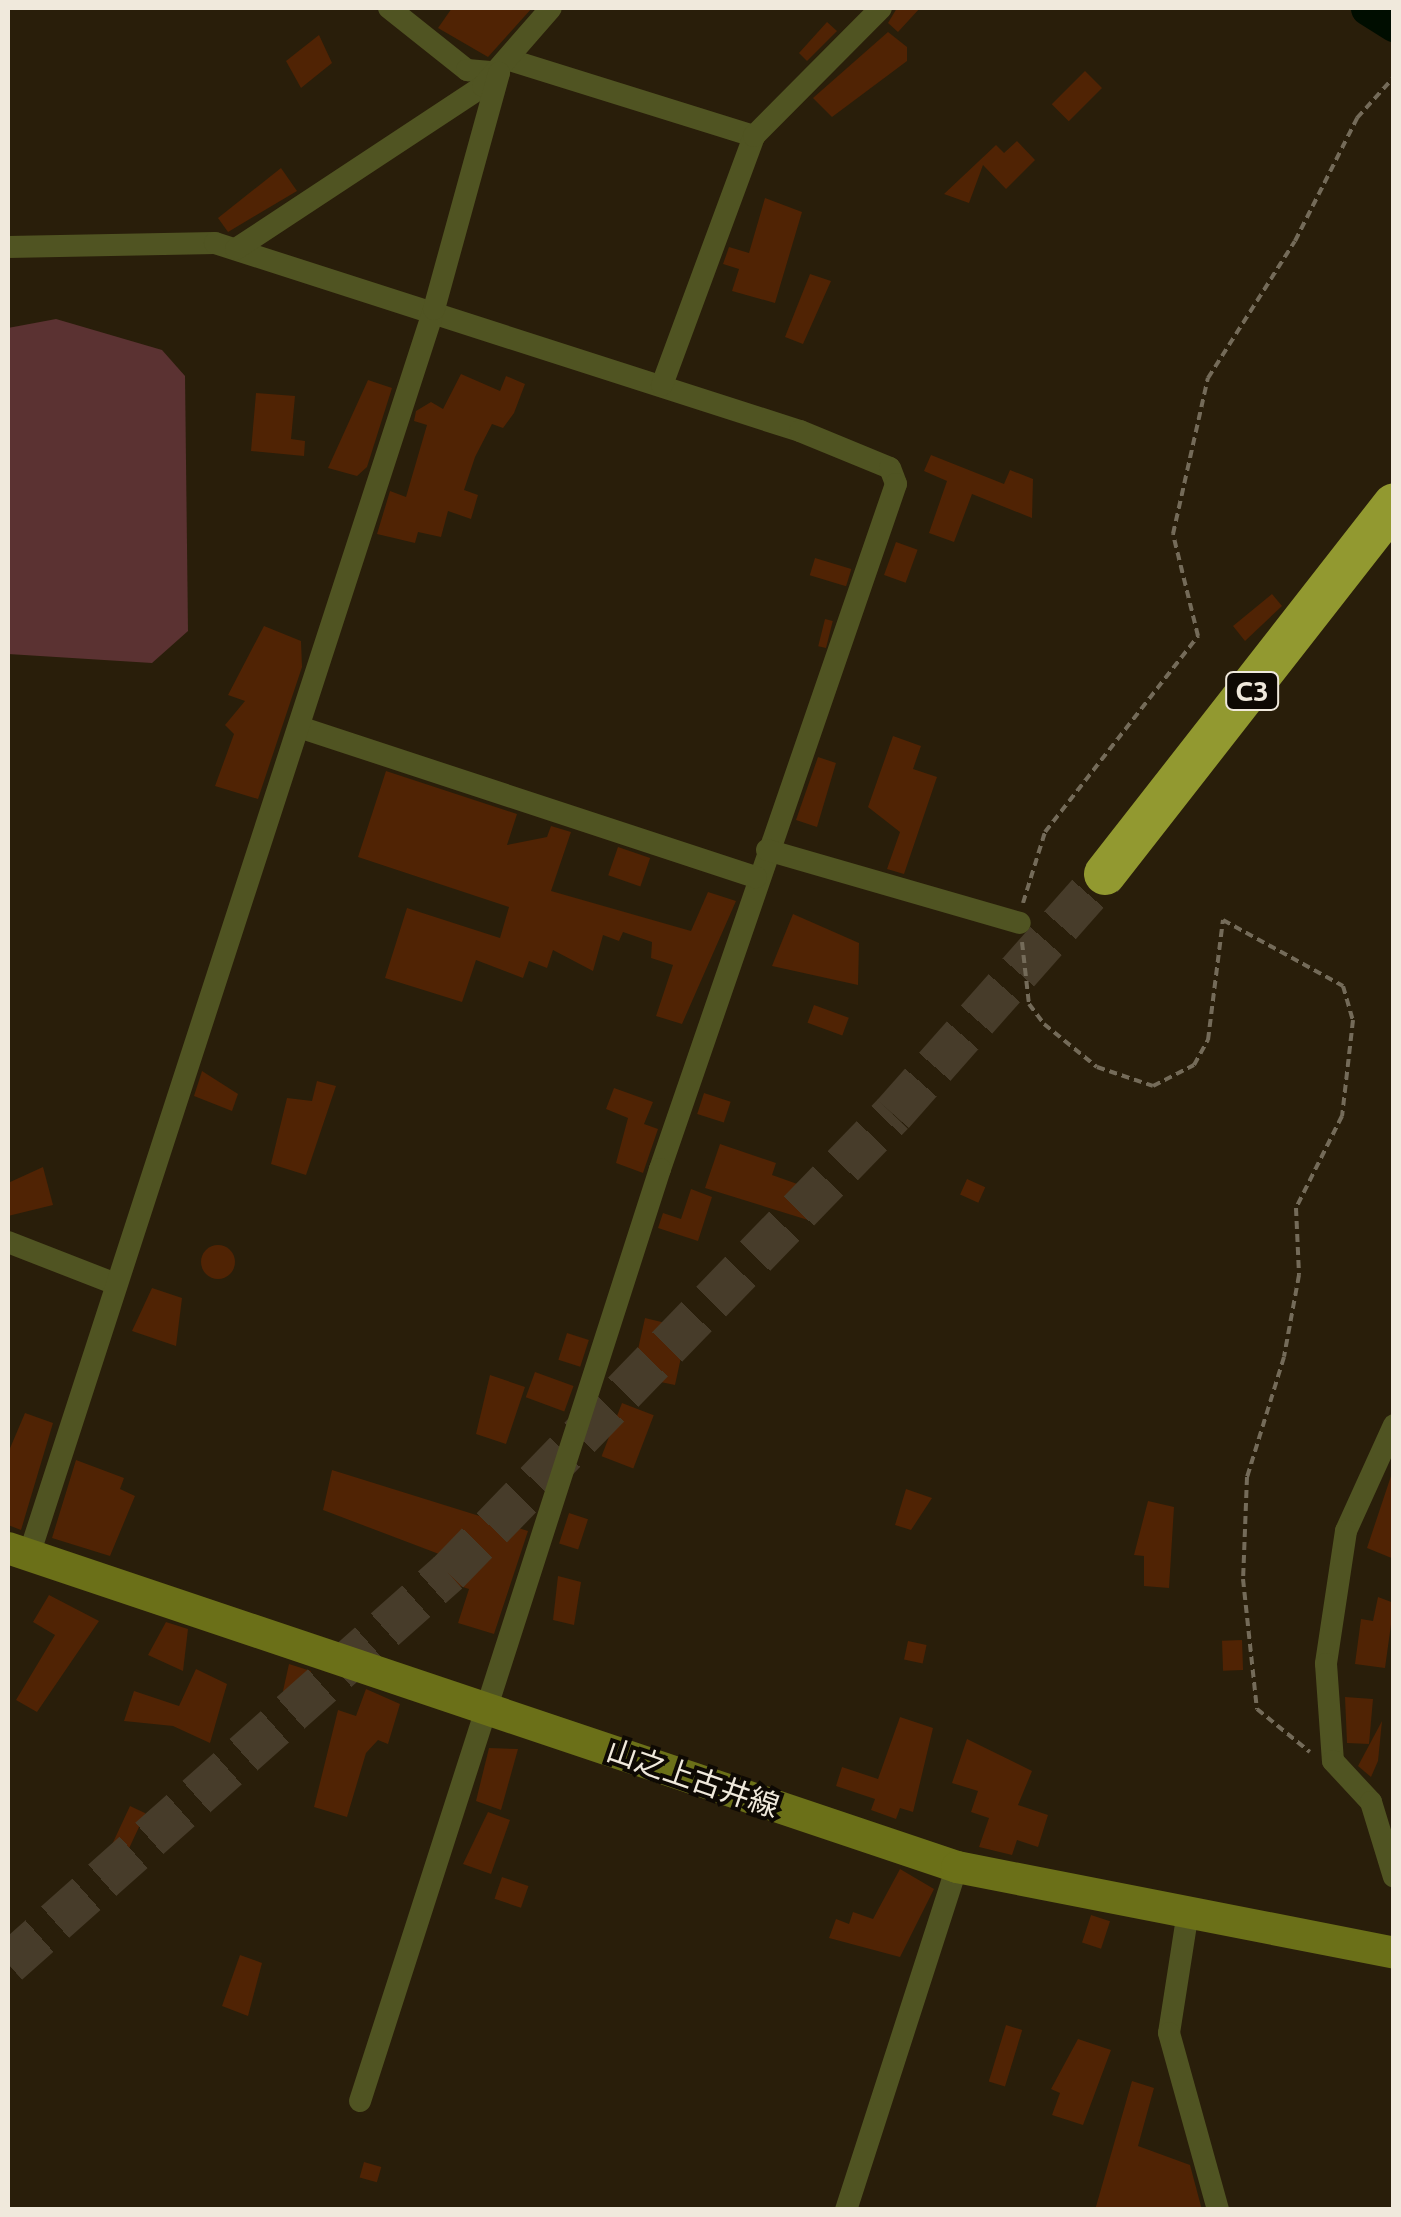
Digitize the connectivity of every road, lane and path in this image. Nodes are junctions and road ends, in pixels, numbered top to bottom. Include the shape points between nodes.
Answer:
1 (389, 8) edge
2 (551, 8) edge
3 (881, 8) edge
4 (504, 67) junction
5 (1394, 77) edge
6 (754, 136) junction
7 (8, 246) edge
8 (236, 248) junction
9 (434, 309) junction
10 (662, 384) junction
11 (1394, 504) edge
12 (300, 727) junction
13 (767, 850) junction
14 (1105, 874) tunnel mouth
15 (756, 876) junction
16 (1020, 922) junction
17 (8, 1242) edge
18 (113, 1283) junction
19 (1394, 1425) edge
20 (18, 1551) edge
21 (489, 1709) junction
22 (1333, 1761) junction
23 (956, 1866) junction
24 (1394, 1877) edge
25 (1187, 1918) junction
26 (1394, 1953) edge
27 (360, 2101) dead end
28 (846, 2210) edge
29 (1218, 2210) edge

1 - 4 street via 467,70
2 - 4 street
3 - 6 street
4 - 6 street
4 - 8 street
4 - 9 street
5 - 16 path via 1375,98 1208,378 1174,534 1198,636 1044,832
6 - 10 street
7 - 8 street
8 - 9 street
9 - 10 street
9 - 12 street
10 - 13 street via 890,468 896,484
11 - 14 highway, C3
12 - 15 street
12 - 18 street
13 - 15 street
13 - 16 street
15 - 21 street
16 - 22 path via 1029,1004 1044,1024 1098,1067 1153,1086 1194,1066 1208,1040 1223,920 1343,986 1353,1020 1349,1079 1342,1116 1296,1208 1299,1274 1247,1478 1244,1578 1256,1709
17 - 18 street
18 - 20 street
19 - 22 street via 1332,1585
20 - 21 main road, 山之上古井線
21 - 23 main road, 山之上古井線
21 - 27 street
22 - 24 street via 1371,1802
23 - 25 main road, 山之上古井線
23 - 28 street
25 - 26 main road, 山之上古井線
25 - 29 street via 1170,2033

